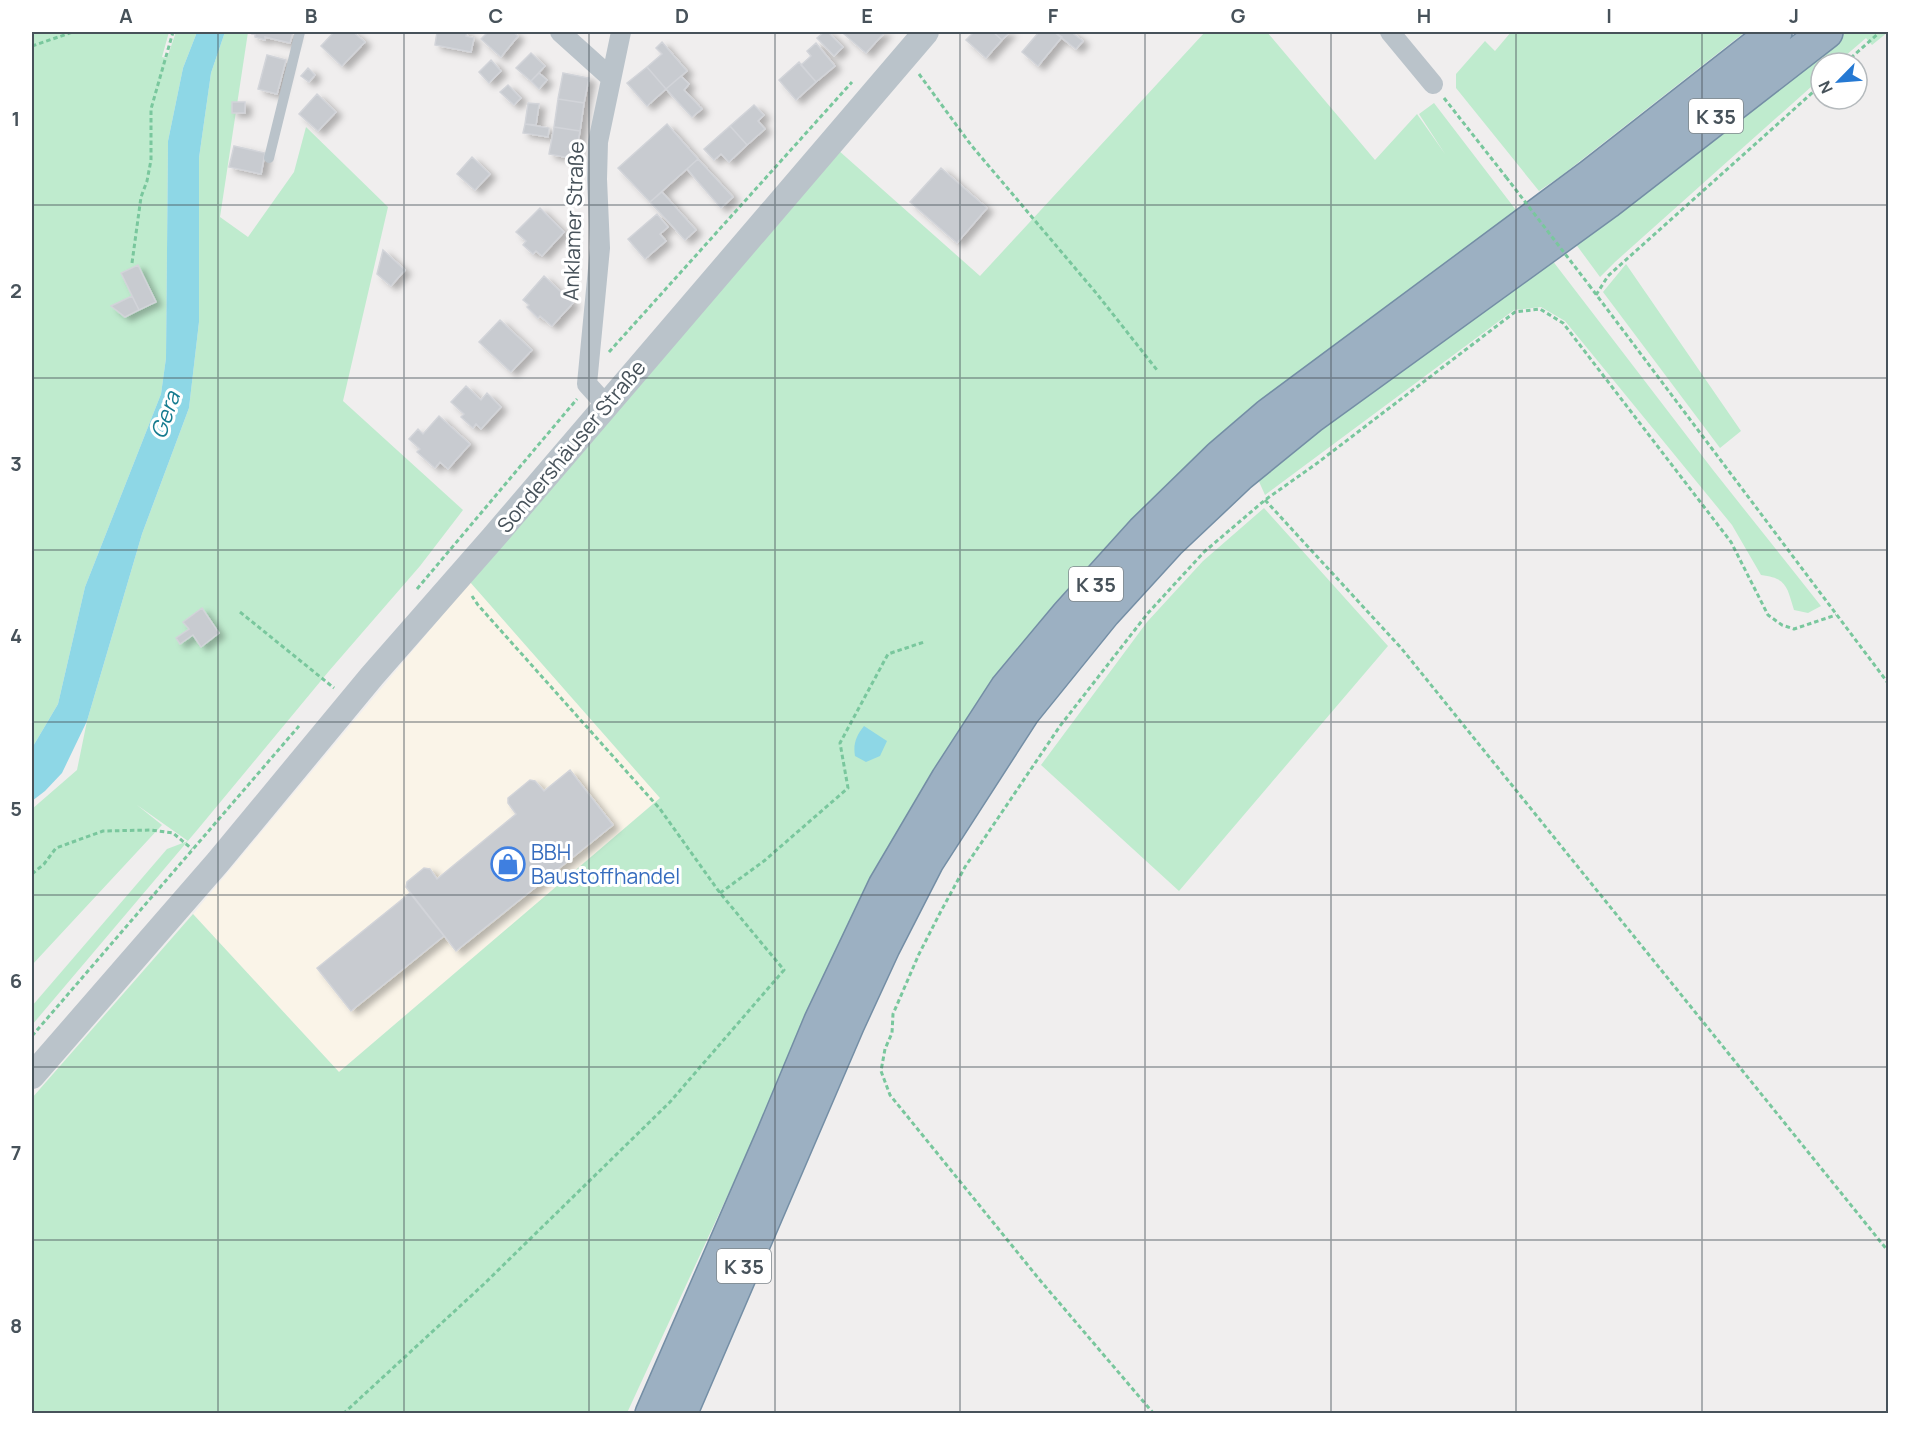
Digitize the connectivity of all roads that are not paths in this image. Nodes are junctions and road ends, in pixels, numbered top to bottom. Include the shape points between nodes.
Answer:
1 (300, 32) edge
2 (560, 32) edge
3 (621, 32) edge
4 (926, 32) edge
5 (1390, 32) edge
6 (1775, 32) edge
7 (1826, 32) edge
8 (610, 77) junction
9 (1433, 84) road end
10 (269, 159) dead end
11 (1599, 189) junction
12 (606, 405) junction
13 (32, 1076) edge
14 (652, 1413) edge
15 (680, 1413) edge

1 - 10 lane
2 - 8 street
3 - 8 street, Anklamer Straße
4 - 12 street, Sondershäuser Straße
5 - 9 street
6 - 11 highway, K 35
7 - 11 highway, K 35
8 - 12 street, Anklamer Straße via 598,142 600,248 587,384
11 - 14 highway, K 35 via 1269,415 1143,532 1007,688 885,886 821,1021
11 - 15 highway, K 35 via 1240,474 1168,542 1104,612 1023,712 927,861 883,947
12 - 13 street, Sondershäuser Straße

